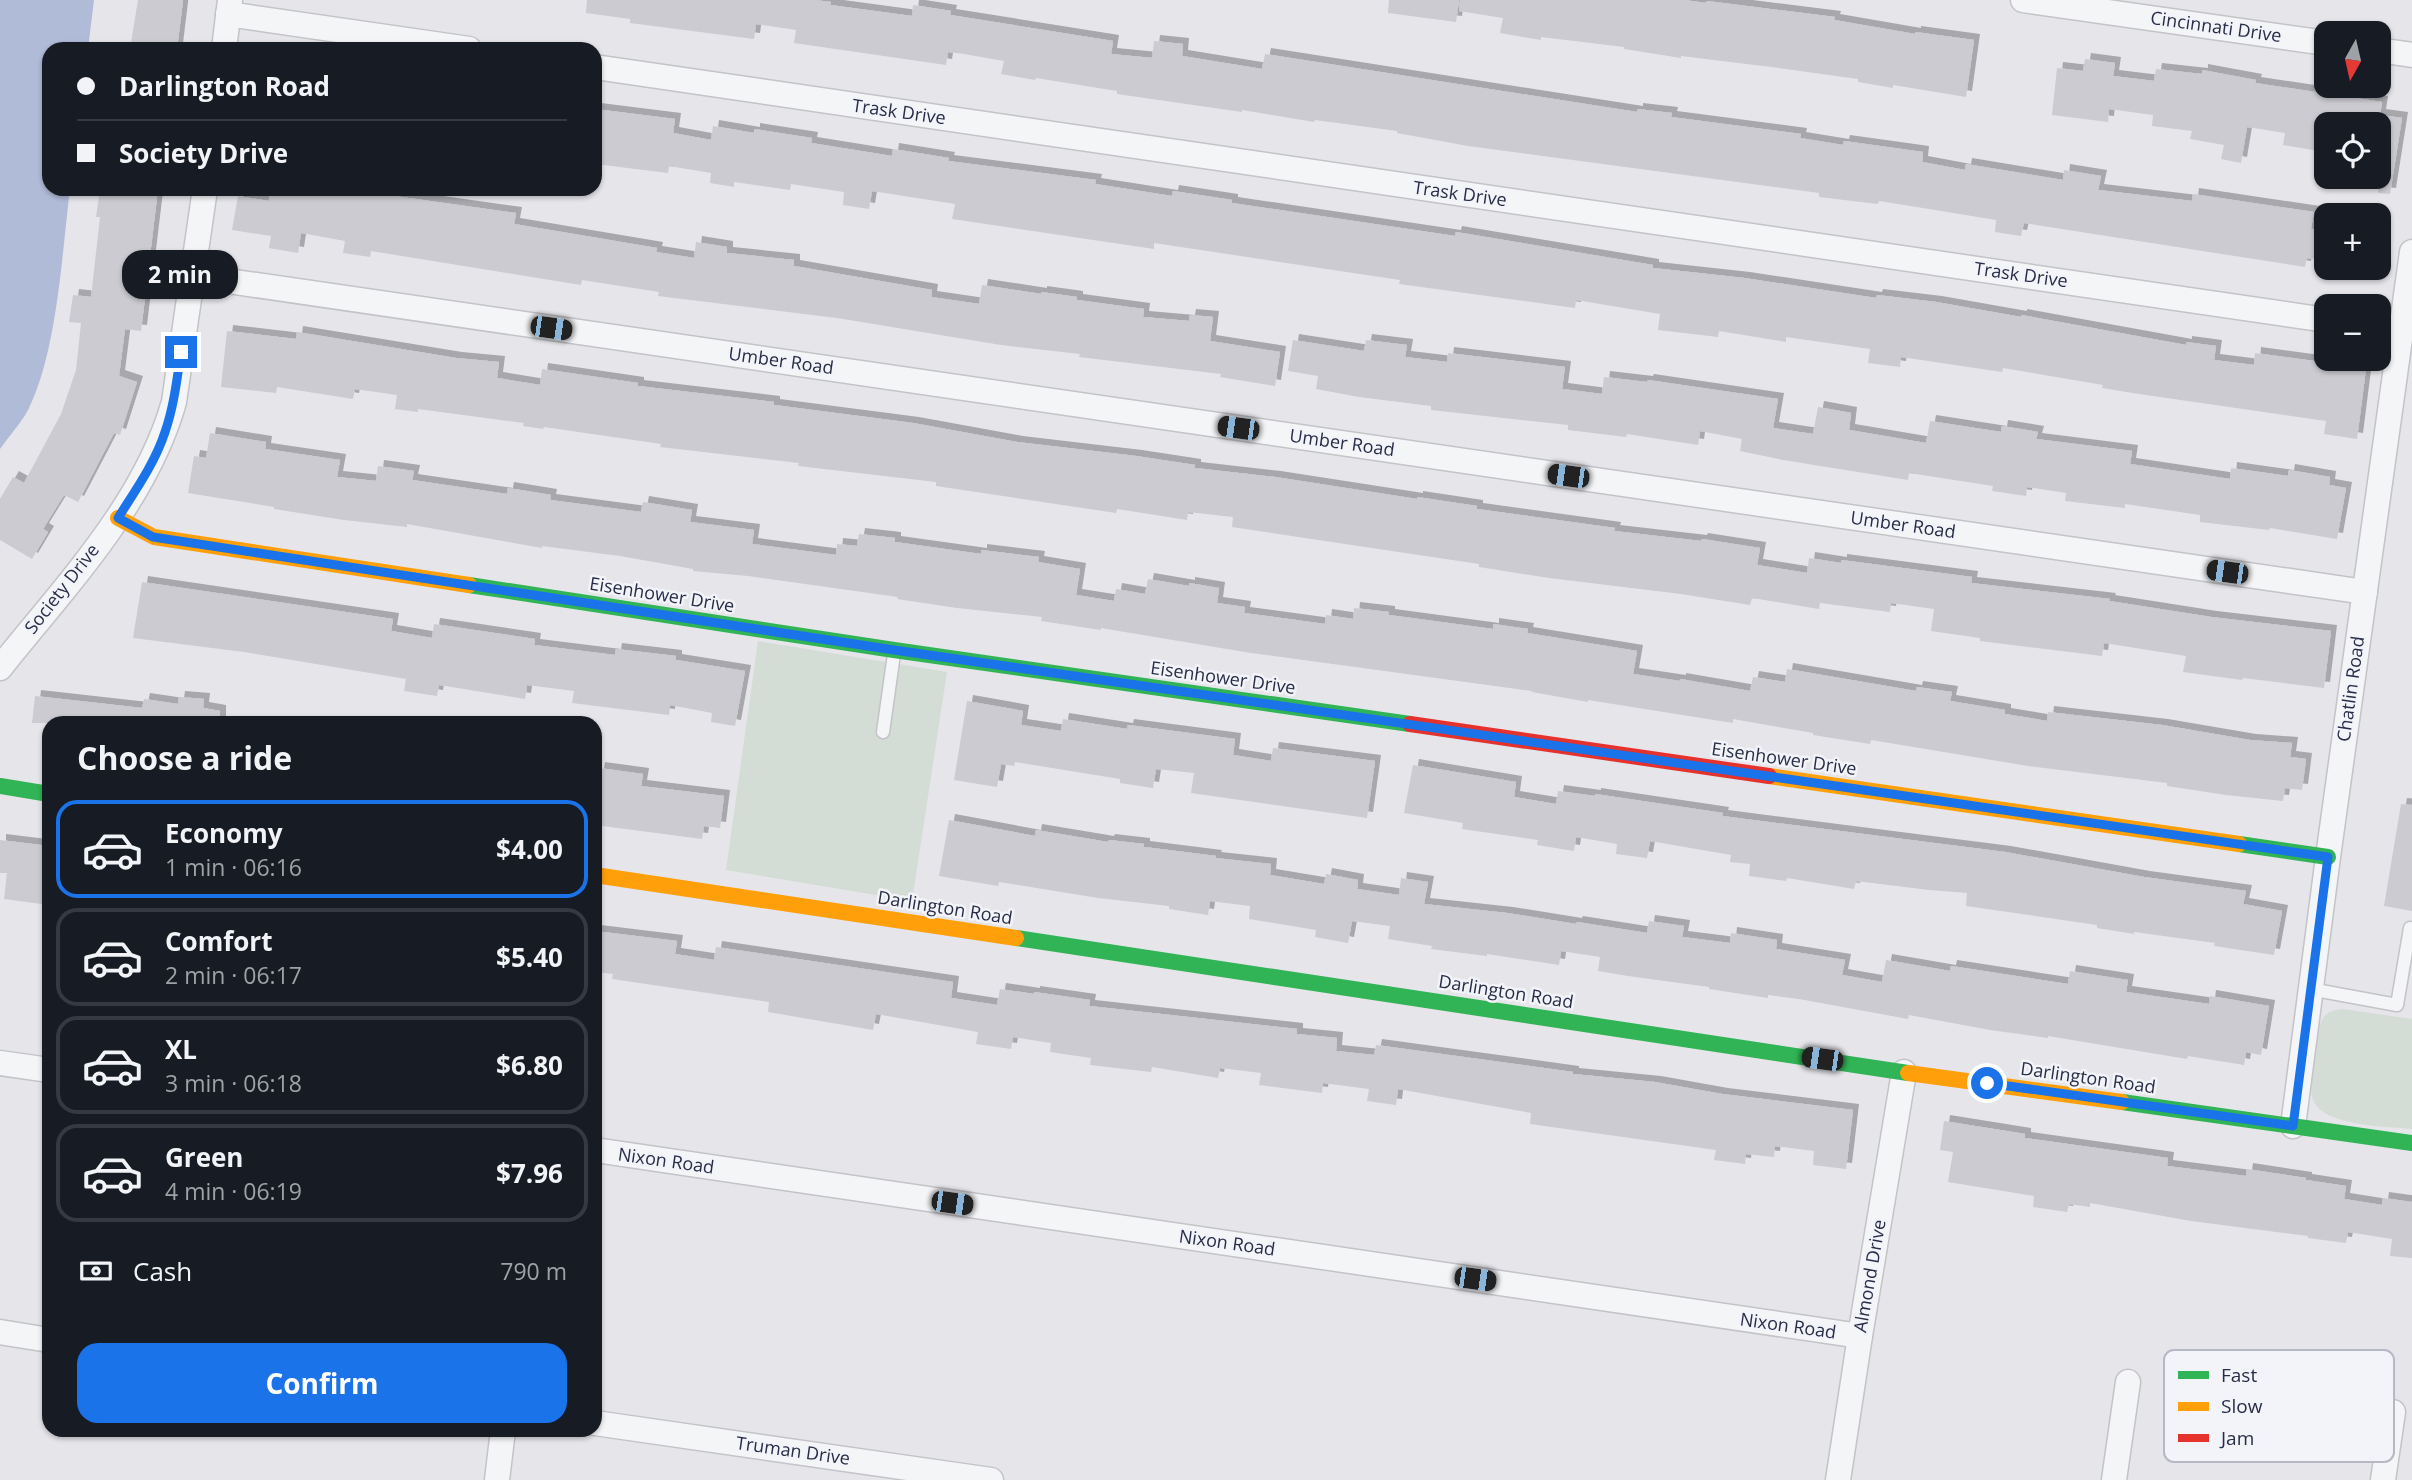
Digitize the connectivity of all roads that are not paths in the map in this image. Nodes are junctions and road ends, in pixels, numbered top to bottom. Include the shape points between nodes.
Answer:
1 (2024, 0) edge
2 (229, 7) edge
3 (2314, 41) edge
4 (225, 42) edge
5 (429, 42) edge
6 (2391, 52) edge
7 (2412, 55) edge
8 (602, 68) edge
9 (204, 196) edge
10 (2412, 252) edge
11 (194, 276) junction
12 (2409, 290) edge
13 (2314, 318) edge
14 (2391, 325) edge
15 (2385, 371) edge
16 (118, 518) junction
17 (2365, 592) junction
18 (894, 650) junction
19 (0, 668) edge
20 (883, 732) dead end
21 (0, 786) edge
22 (42, 793) edge
23 (2328, 857) junction
24 (602, 877) edge
25 (2410, 928) dead end
26 (2310, 989) junction
27 (0, 1063) edge
28 (42, 1069) edge
29 (1904, 1072) junction
30 (2293, 1126) junction
31 (2412, 1143) edge
32 (602, 1151) edge
33 (0, 1332) edge
34 (1860, 1336) junction
35 (42, 1339) edge
36 (2128, 1382) dead end
37 (602, 1424) edge
38 (502, 1437) edge
39 (2386, 1462) edge
40 (497, 1480) edge
41 (991, 1480) edge
42 (1838, 1480) edge
43 (2114, 1480) edge
44 (2383, 1480) edge

1 - 3 street, Cincinnati Drive
2 - 4 street
2 - 5 street
6 - 7 street
8 - 13 street, Trask Drive
9 - 11 street, Society Drive
10 - 12 street, Chatlin Road
11 - 16 street, Society Drive via 174,402 164,434
11 - 17 street, Umber Road
12 - 14 street, Chatlin Road
15 - 17 street, Chatlin Road
16 - 18 street, Eisenhower Drive via 153,537
16 - 19 street, Society Drive
17 - 23 street, Chatlin Road
18 - 20 lane
18 - 23 street, Eisenhower Drive
21 - 22 street
23 - 26 street, Chatlin Road
24 - 29 street, Darlington Road
25 - 26 lane via 2397,1005
26 - 30 street, Chatlin Road
27 - 28 street
29 - 30 street, Darlington Road
29 - 34 street, Almond Drive
30 - 31 street, Darlington Road
32 - 34 street, Nixon Road
33 - 35 street
34 - 42 street, Almond Drive
36 - 43 street
37 - 41 street, Truman Drive
38 - 40 street
39 - 44 street

